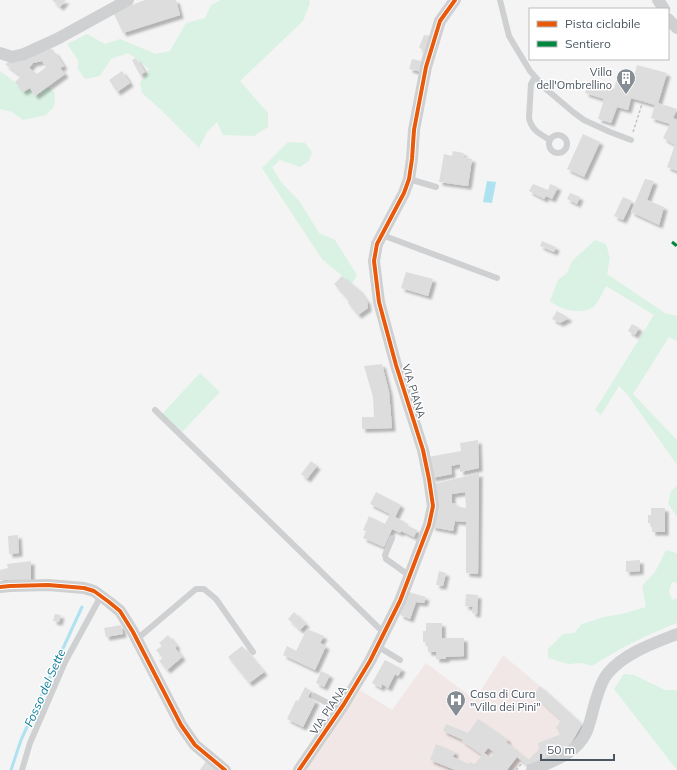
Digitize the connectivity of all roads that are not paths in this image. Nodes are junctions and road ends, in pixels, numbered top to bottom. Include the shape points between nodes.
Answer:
1 (128, 0) edge
2 (455, 0) edge
3 (500, 0) edge
4 (669, 20) edge
5 (677, 28) edge
6 (0, 53) edge
7 (535, 77) junction
8 (550, 140) dead end
9 (631, 140) road end
10 (409, 179) junction
11 (436, 188) dead end
12 (382, 235) junction
13 (497, 278) dead end
14 (155, 410) dead end
15 (392, 538) dead end
16 (410, 576) junction
17 (0, 587) edge
18 (101, 596) junction
19 (384, 633) junction
20 (677, 634) edge
21 (136, 639) junction
22 (377, 646) junction
23 (253, 652) dead end
24 (400, 660) dead end
25 (314, 696) dead end
26 (340, 710) junction
27 (22, 770) edge
28 (225, 770) edge
29 (299, 770) edge
30 (532, 770) edge

1 - 6 street via 24,54 12,57
2 - 10 street, VIA PIANA via 440,21 426,67 414,130
3 - 7 lane via 508,36
4 - 5 street
7 - 8 lane via 531,84 529,118 535,131
7 - 9 lane via 584,120
10 - 11 lane
10 - 12 street, VIA PIANA
12 - 13 lane
12 - 16 street, VIA PIANA via 374,261 379,302 423,450 433,506 429,525
14 - 19 lane
15 - 16 lane via 385,555 386,559
16 - 19 street, VIA PIANA
17 - 18 street via 48,585 84,588
18 - 21 street via 120,611
18 - 27 lane via 64,662
19 - 22 street, VIA PIANA
20 - 30 street via 641,649 616,665 601,685 587,731 576,748
21 - 23 lane via 196,589 204,589 216,599
21 - 28 street via 194,746
22 - 24 lane
22 - 26 street, VIA PIANA
25 - 26 lane
26 - 29 street, VIA PIANA

